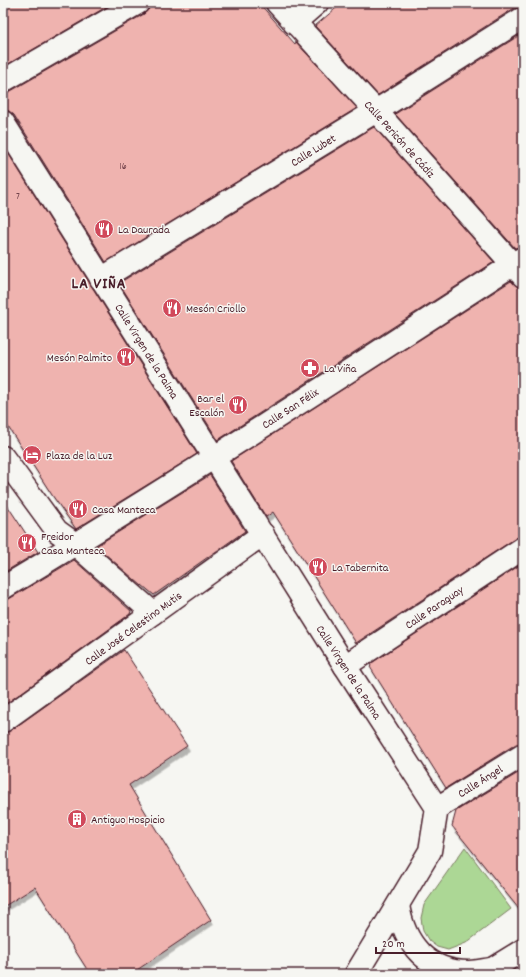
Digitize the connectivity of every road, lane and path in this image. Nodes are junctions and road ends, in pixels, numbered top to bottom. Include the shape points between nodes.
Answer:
1 (138, 3) edge
2 (277, 3) edge
3 (317, 3) edge
4 (523, 18) edge
5 (294, 23) junction
6 (3, 81) edge
7 (376, 111) junction
8 (3, 122) edge
9 (520, 266) edge
10 (101, 280) junction
11 (3, 457) edge
12 (214, 457) junction
13 (263, 534) junction
14 (75, 544) junction
15 (523, 548) edge
16 (3, 588) edge
17 (153, 613) junction
18 (345, 666) junction
19 (3, 721) edge
20 (523, 754) edge
21 (438, 808) junction
22 (398, 905) junction
23 (523, 950) edge
24 (487, 972) edge
25 (356, 974) edge

1 - 6 street
2 - 5 street, Calle Pericón de Cádiz
3 - 5 street
4 - 7 street, Calle Lubet
5 - 7 street, Calle Pericón de Cádiz
7 - 9 street, Calle Pericón de Cádiz
7 - 10 street, Calle Lubet
8 - 10 street, Calle Virgen de la Palma
9 - 12 street, Calle San Félix
10 - 12 street, Calle Virgen de la Palma
11 - 14 street via 57,531
12 - 13 street, Calle Virgen de la Palma
12 - 14 street, Calle San Félix
13 - 17 street, Calle José Celestino Mutis
13 - 18 street, Calle Virgen de la Palma
14 - 16 street, Calle San Félix
14 - 17 street
15 - 18 street, Calle Paraguay
17 - 19 street, Calle José Celestino Mutis
18 - 21 street, Calle Virgen de la Palma
20 - 21 street, Calle Ángel
21 - 22 street via 430,851
22 - 24 street via 407,936 426,959 450,970
22 - 25 street
23 - 24 street

